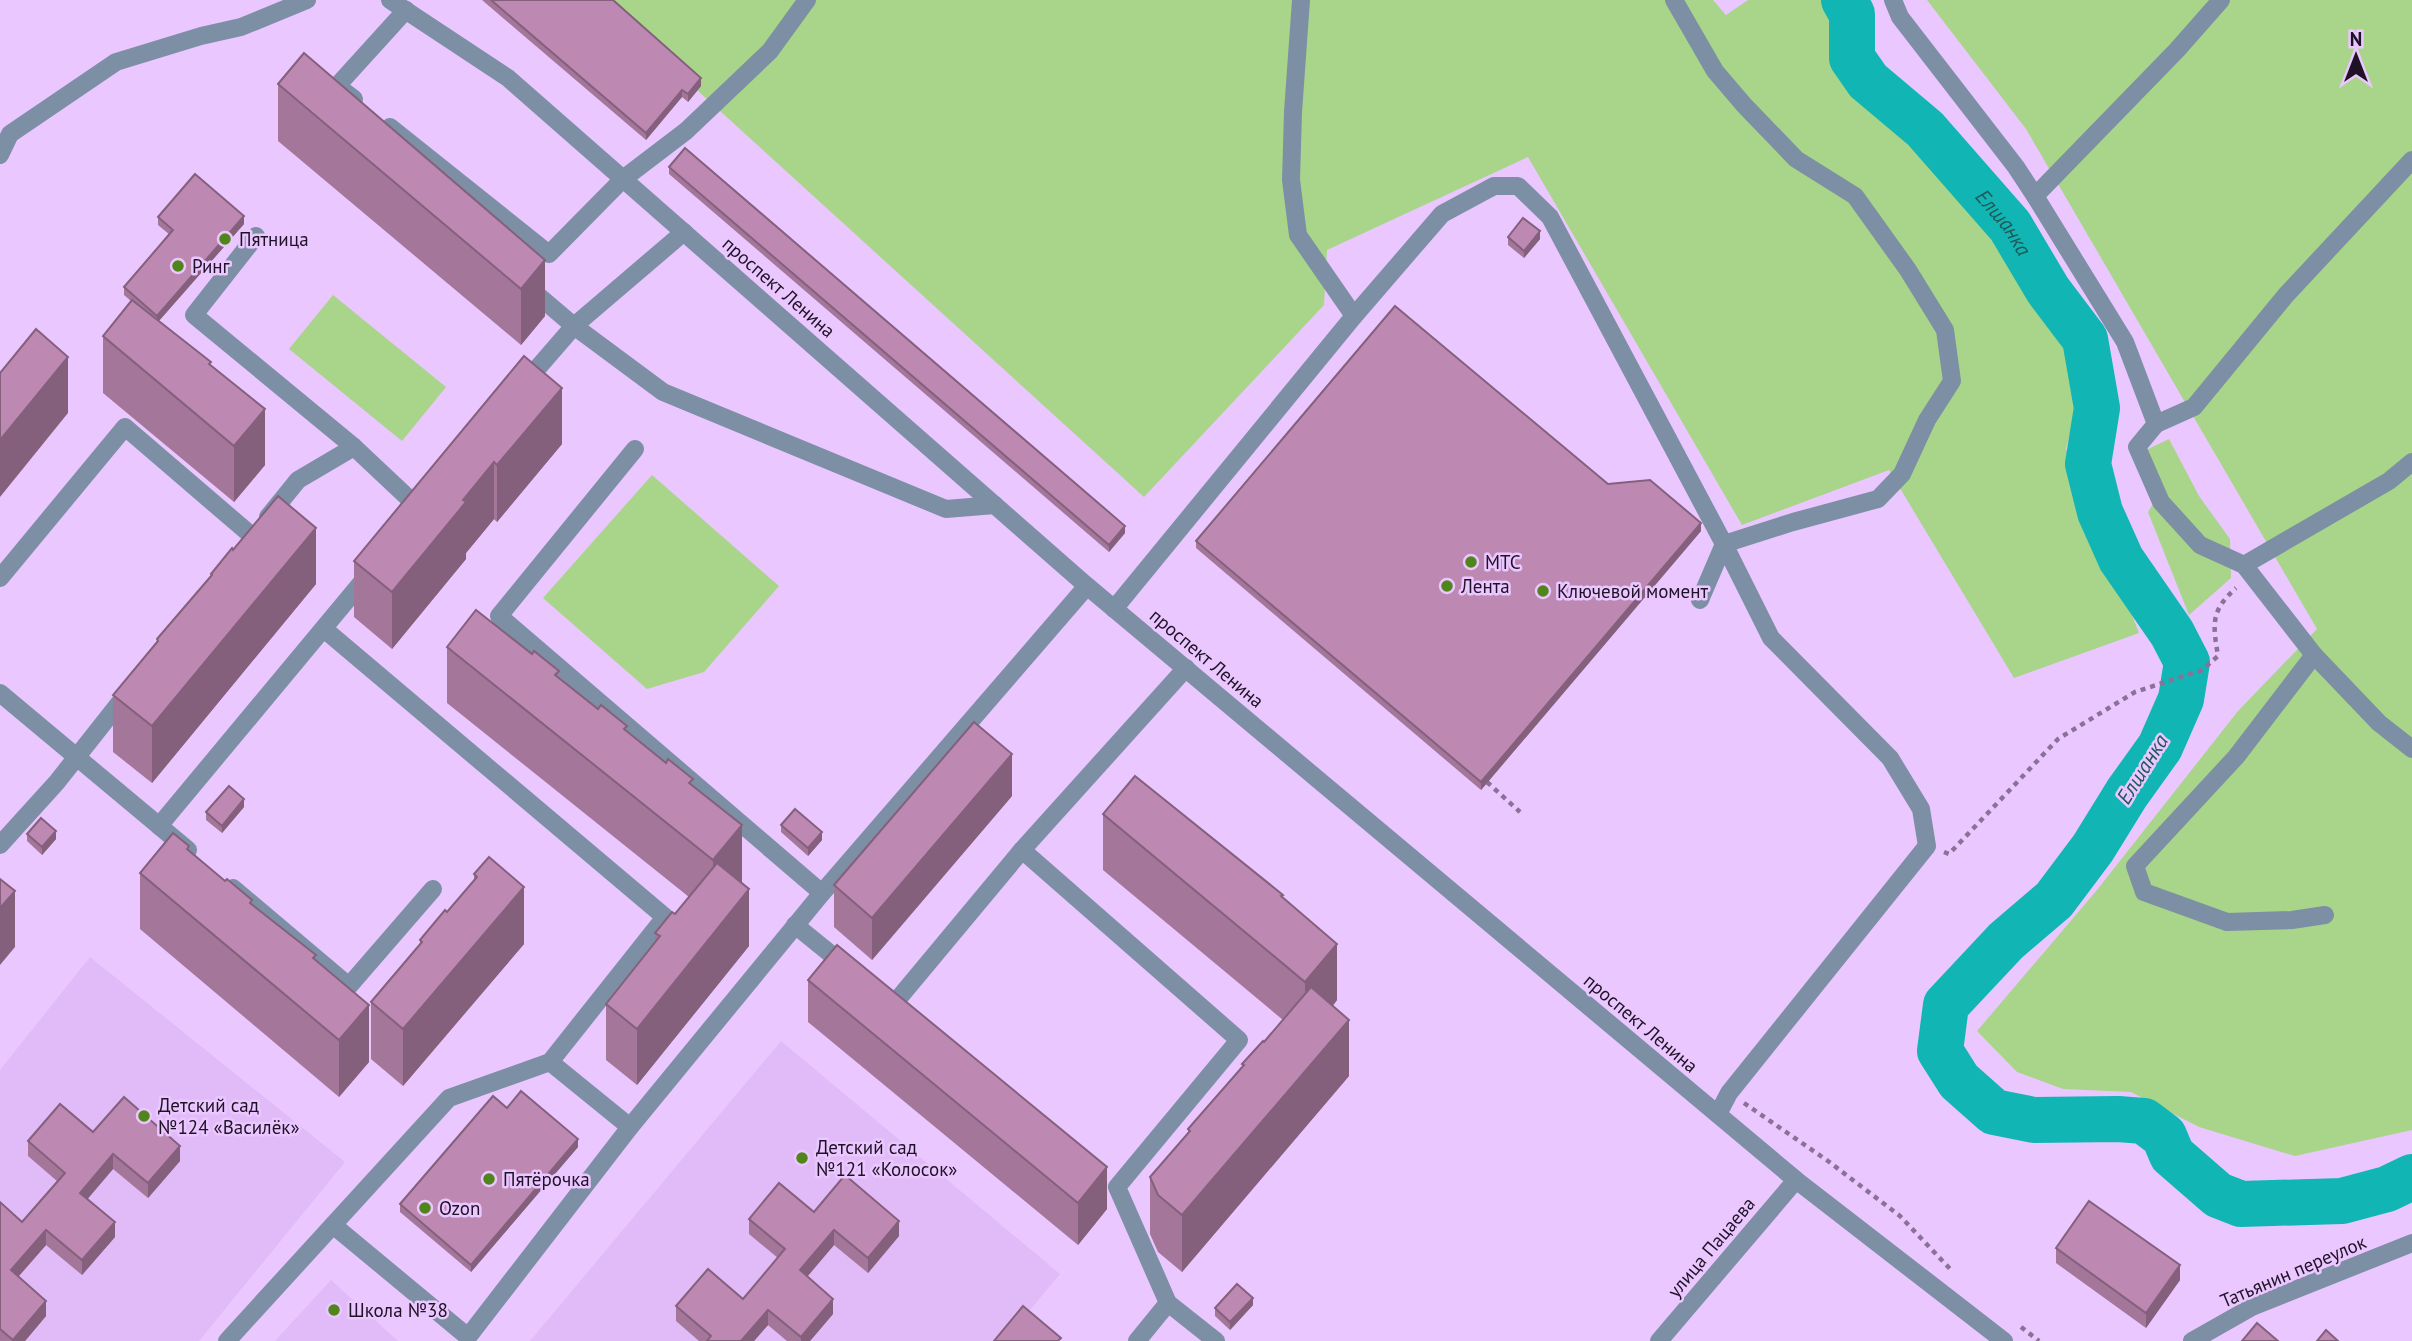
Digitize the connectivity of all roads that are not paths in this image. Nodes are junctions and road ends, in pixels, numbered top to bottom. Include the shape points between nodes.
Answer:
1 (307, 0) edge
2 (390, 0) edge
3 (807, 0) edge
4 (1301, 0) edge
5 (1674, 0) edge
6 (1893, 0) edge
7 (2221, 0) edge
8 (406, 10) junction
9 (0, 155) edge
10 (2412, 160) edge
11 (623, 179) junction
12 (2035, 196) junction
13 (684, 232) junction
14 (256, 236) dead end
15 (512, 272) edge
16 (1354, 316) junction
17 (574, 326) junction
18 (511, 398) edge
19 (2156, 424) junction
20 (354, 447) junction
21 (635, 449) dead end
22 (2412, 462) edge
23 (995, 505) junction
24 (420, 510) edge
25 (1724, 544) junction
26 (377, 564) edge
27 (2247, 569) junction
28 (0, 578) edge
29 (1087, 586) junction
30 (1700, 600) dead end
31 (1114, 608) junction
32 (324, 629) junction
33 (2314, 655) junction
34 (1186, 668) junction
35 (135, 683) edge
36 (0, 693) edge
37 (2412, 749) edge
38 (76, 757) junction
39 (159, 826) junction
40 (0, 845) edge
41 (1021, 850) junction
42 (201, 861) edge
43 (222, 879) edge
44 (433, 889) dead end
45 (822, 893) junction
46 (2325, 915) dead end
47 (795, 925) junction
48 (860, 978) edge
49 (893, 1004) edge
50 (550, 1062) junction
51 (1718, 1114) junction
52 (630, 1127) junction
53 (1796, 1180) junction
54 (333, 1225) junction
55 (2412, 1243) edge
56 (1168, 1303) junction
57 (227, 1341) edge
58 (1137, 1341) edge
59 (1216, 1341) edge
60 (1659, 1341) edge
61 (2004, 1341) edge
62 (2192, 1341) edge

1 - 9 street via 241,27 116,62 10,134
2 - 8 street, проспект Ленина
3 - 11 street via 770,51 686,131
4 - 16 street via 1291,180 1298,234
5 - 25 street via 1716,71 1744,105 1796,159 1855,196 1945,330 1952,381 1927,420 1902,474 1878,499
6 - 12 street via 1900,18
7 - 12 street
8 - 11 street, проспект Ленина via 508,78
8 - 11 street via 337,86 549,254
10 - 19 street via 2286,295 2193,407
11 - 13 street, проспект Ленина
12 - 19 street via 2124,342
13 - 17 street
13 - 23 street, проспект Ленина
14 - 20 street via 194,315
15 - 17 street
16 - 25 street via 1441,214 1494,186 1518,186 1550,217
16 - 31 street
17 - 18 street
17 - 23 street via 663,392 946,509
19 - 27 street via 2137,447 2161,502 2200,545
20 - 24 street
20 - 28 street via 299,480 248,541 125,427
21 - 45 street via 499,616
22 - 27 street
23 - 29 street, проспект Ленина
25 - 30 street
25 - 51 street via 1771,638 1890,758 1921,809 1927,846 1729,1093
26 - 32 street
27 - 33 street
29 - 31 street, проспект Ленина
29 - 45 street
31 - 34 street, проспект Ленина
32 - 39 street
32 - 50 street via 664,917
33 - 37 street via 2379,723
33 - 46 street via 2236,757 2135,866 2144,892 2227,922
34 - 41 street
34 - 51 street, проспект Ленина
35 - 38 street
36 - 38 street
38 - 39 street
38 - 40 street
39 - 42 street
41 - 49 street
41 - 56 street via 1239,1040 1112,1183
43 - 44 street via 349,986
45 - 47 street
47 - 48 street
47 - 52 street
50 - 52 street
50 - 54 street via 449,1098
51 - 53 street, проспект Ленина
52 - 54 street via 468,1337
53 - 60 street, улица Пацаева
53 - 61 street, проспект Ленина
54 - 57 street
55 - 62 street, Татьянин переулок via 2252,1307
56 - 58 street
56 - 59 street

